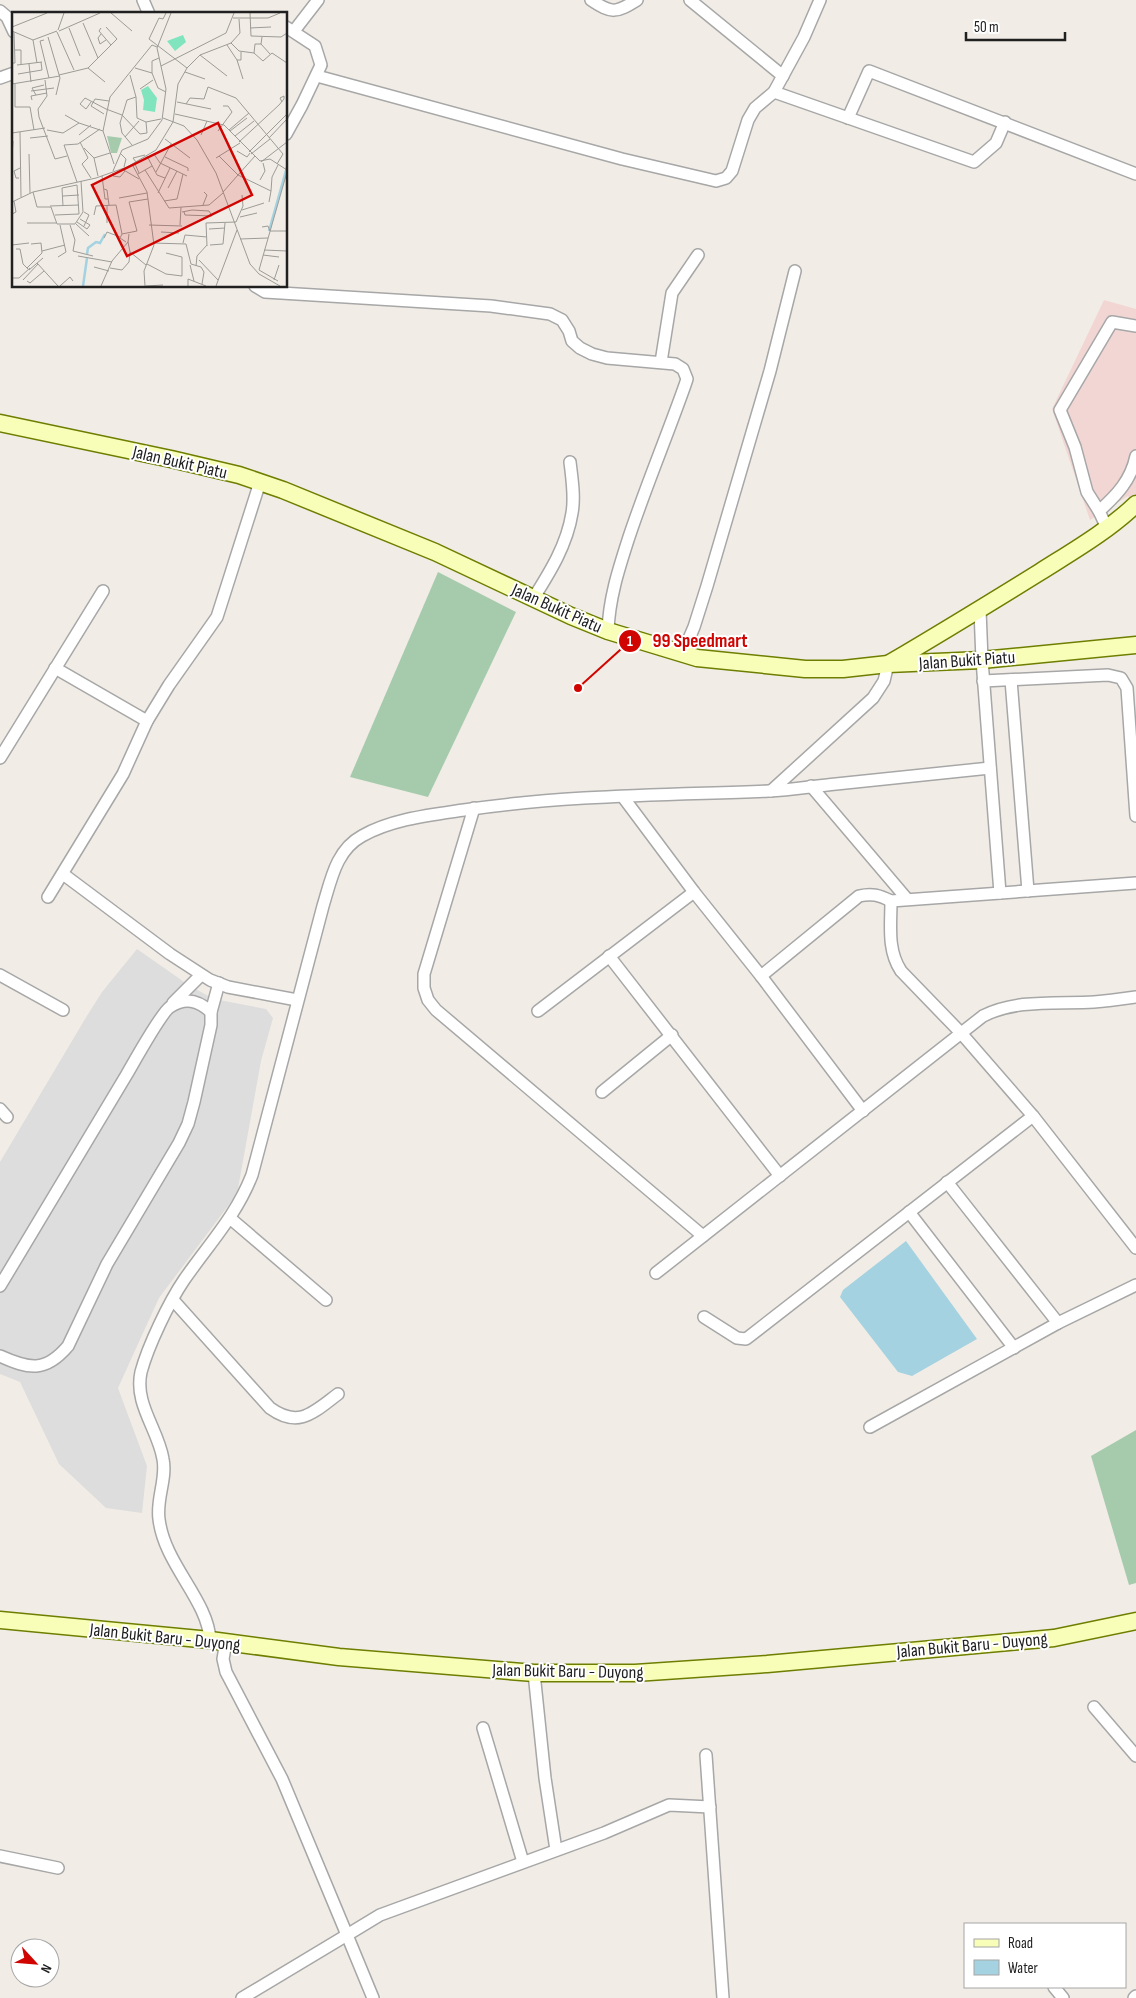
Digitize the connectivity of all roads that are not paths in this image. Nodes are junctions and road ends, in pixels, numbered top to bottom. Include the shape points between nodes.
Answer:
1 (143, 0) edge
2 (318, 0) edge
3 (591, 0) edge
4 (637, 0) edge
5 (690, 0) edge
6 (820, 0) edge
7 (0, 11) edge
8 (148, 12) edge
9 (12, 28) edge
10 (290, 29) edge
11 (12, 74) edge
12 (317, 76) junction
13 (783, 76) junction
14 (0, 78) edge
15 (774, 92) junction
16 (848, 118) junction
17 (1005, 122) junction
18 (288, 130) edge
19 (1136, 174) edge
20 (698, 255) dead end
21 (795, 270) dead end
22 (258, 288) edge
23 (1136, 326) edge
24 (661, 362) junction
25 (1, 427) edge
26 (1136, 456) edge
27 (570, 462) dead end
28 (260, 482) junction
29 (1136, 504) edge
30 (1099, 511) junction
31 (1107, 528) junction
32 (103, 591) dead end
33 (532, 599) junction
34 (980, 610) junction
35 (608, 630) junction
36 (1136, 644) edge
37 (682, 655) junction
38 (982, 660) junction
39 (888, 664) junction
40 (55, 668) junction
41 (1011, 680) junction
42 (983, 681) junction
43 (148, 722) junction
44 (0, 758) edge
45 (990, 768) junction
46 (811, 786) junction
47 (771, 791) junction
48 (623, 797) junction
49 (474, 808) junction
50 (1136, 816) edge
51 (63, 874) junction
52 (1136, 883) edge
53 (1028, 891) junction
54 (694, 892) junction
55 (1000, 893) junction
56 (48, 897) dead end
57 (907, 899) junction
58 (891, 901) junction
59 (609, 956) junction
60 (0, 975) edge
61 (202, 975) junction
62 (761, 976) junction
63 (219, 984) junction
64 (1136, 997) edge
65 (297, 1000) junction
66 (168, 1008) junction
67 (63, 1010) dead end
68 (538, 1011) dead end
69 (211, 1012) junction
70 (961, 1033) junction
71 (672, 1035) junction
72 (602, 1092) dead end
73 (862, 1111) junction
74 (1033, 1116) junction
75 (780, 1176) junction
76 (948, 1182) junction
77 (909, 1212) junction
78 (230, 1219) junction
79 (703, 1236) junction
80 (1136, 1248) edge
81 (656, 1274) dead end
82 (1136, 1285) edge
83 (0, 1286) edge
84 (173, 1300) junction
85 (326, 1300) dead end
86 (704, 1317) dead end
87 (1058, 1323) junction
88 (1014, 1348) junction
89 (0, 1356) edge
90 (338, 1394) dead end
91 (870, 1427) dead end
92 (0, 1620) edge
93 (1136, 1621) edge
94 (218, 1641) junction
95 (534, 1673) junction
96 (1094, 1707) dead end
97 (483, 1728) dead end
98 (706, 1756) dead end
99 (1136, 1756) edge
100 (710, 1807) junction
101 (556, 1850) junction
102 (0, 1856) edge
103 (523, 1862) junction
104 (58, 1868) dead end
105 (347, 1935) junction
106 (1055, 1988) edge
107 (242, 1998) edge
108 (373, 1998) edge
109 (723, 1998) edge
110 (1063, 1998) edge

1 - 8 street
2 - 10 street
3 - 4 street via 610,11 617,11
5 - 13 street
6 - 13 street
7 - 9 street
10 - 12 street via 315,46 321,65
11 - 14 street
12 - 15 street via 622,159 716,181 726,178 732,171 748,120 755,108
12 - 18 street
13 - 15 street
15 - 16 street
16 - 17 street via 974,162 996,143
16 - 17 street via 869,71
17 - 19 street
20 - 24 street via 672,293
21 - 37 street via 770,371 707,586
22 - 24 street via 265,292 491,306 550,314 562,320 572,341 592,354
23 - 30 street via 1112,322 1060,410 1075,447 1087,492
24 - 35 street via 680,366 686,379 616,577
25 - 28 main road, Jalan Bukit Piatu via 171,459
26 - 30 street via 1125,486
27 - 33 street via 572,513 565,540 553,567
28 - 33 main road, Jalan Bukit Piatu via 434,552
28 - 43 street via 217,617 169,685
29 - 31 main road
30 - 31 street
31 - 34 main road
32 - 40 street
33 - 35 main road, Jalan Bukit Piatu
34 - 38 street
34 - 39 main road
35 - 37 main road, Jalan Bukit Piatu
36 - 38 main road, Jalan Bukit Piatu
37 - 39 main road, Jalan Bukit Piatu via 804,670 844,670
38 - 39 main road, Jalan Bukit Piatu
38 - 42 street
39 - 47 street via 884,681 873,698
40 - 43 street
40 - 44 street
41 - 42 street
41 - 50 street via 1108,675 1121,678 1127,688
41 - 53 street
42 - 45 street
43 - 51 street via 123,774
45 - 46 street
45 - 55 street
46 - 47 street
46 - 57 street
47 - 48 street
48 - 49 street
48 - 54 street
49 - 65 street via 394,824 363,835 347,847 334,868
49 - 79 street via 424,974 428,1000 479,1048
51 - 56 street
51 - 61 street
52 - 53 street
53 - 55 street
54 - 59 street
54 - 62 street
55 - 57 street
57 - 58 street
58 - 62 street via 870,893 859,896
58 - 70 street via 894,961
59 - 68 street
59 - 71 street
60 - 67 street
61 - 63 street
61 - 66 street
62 - 73 street
63 - 65 street
63 - 69 street
64 - 70 street via 996,1009
65 - 78 street via 252,1176
66 - 69 street via 183,1000 193,1000
66 - 83 street
69 - 89 street via 211,1025 188,1124 108,1264 68,1346 48,1363 32,1367 21,1366
70 - 73 street
70 - 74 street
71 - 72 street
71 - 75 street
73 - 75 street
74 - 76 street
74 - 80 street
75 - 79 street
76 - 77 street
76 - 87 street
77 - 86 street via 746,1339 737,1338
77 - 88 street
78 - 84 street via 183,1281
78 - 85 street
79 - 81 street
82 - 87 street
84 - 90 street via 279,1415 301,1418
84 - 94 street via 141,1372 140,1389 164,1462 158,1517 162,1534 168,1552
87 - 88 street
88 - 91 street
92 - 94 main road, Jalan Bukit Baru - Duyong
93 - 95 main road, Jalan Bukit Baru - Duyong via 1054,1638 766,1664 635,1672
94 - 95 main road, Jalan Bukit Baru - Duyong via 339,1656
94 - 105 street via 226,1672 282,1779
95 - 101 street
96 - 99 street
97 - 103 street
98 - 100 street
100 - 101 street via 669,1805
100 - 109 street
101 - 103 street
102 - 104 street
103 - 105 street via 380,1915
105 - 107 street
105 - 108 street
106 - 110 street

